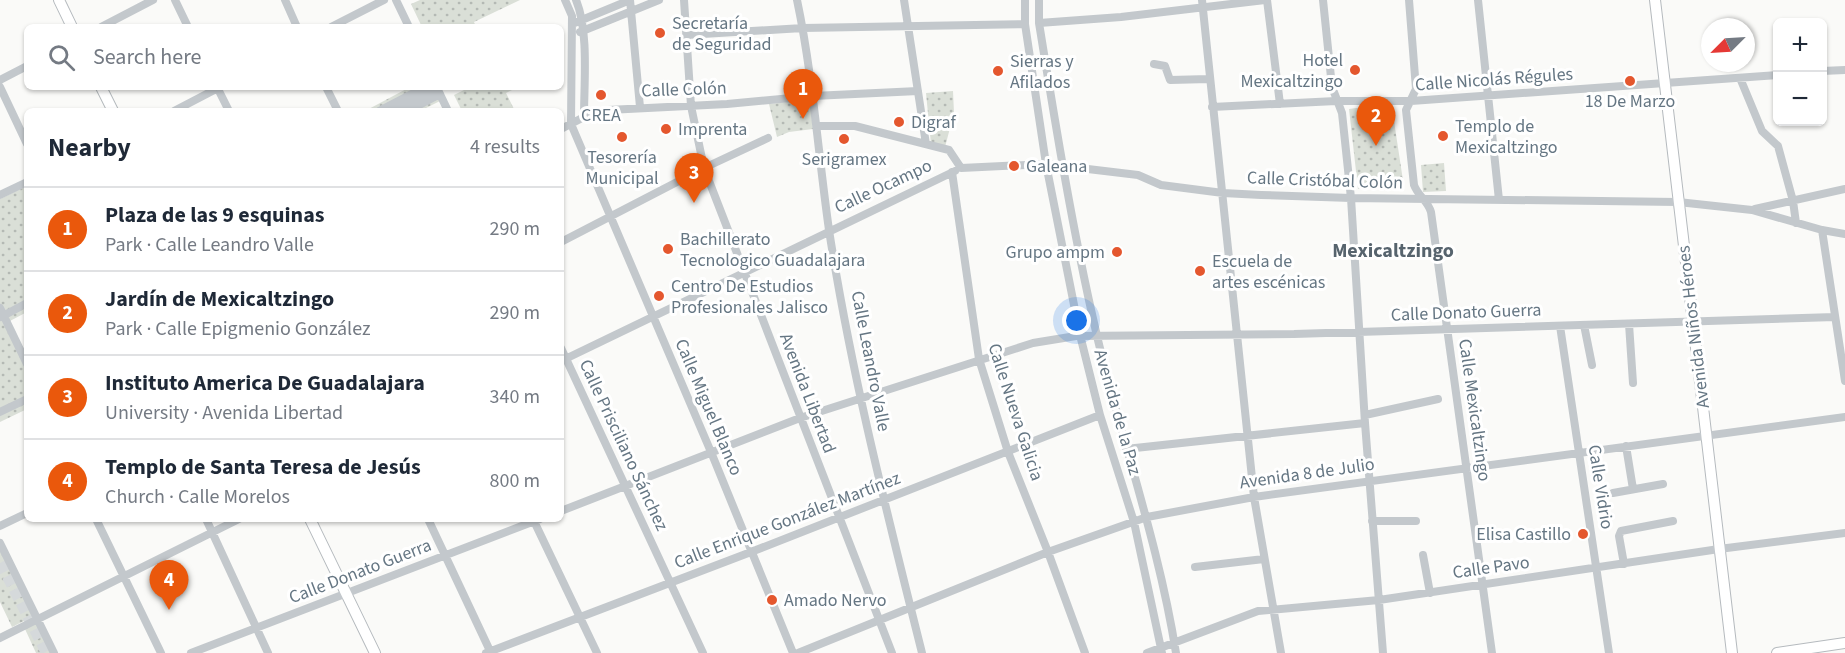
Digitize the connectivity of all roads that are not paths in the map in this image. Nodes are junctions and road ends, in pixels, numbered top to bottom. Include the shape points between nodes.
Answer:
1 (59, 0) edge
2 (153, 0) edge
3 (175, 0) edge
4 (285, 0) edge
5 (384, 0) edge
6 (396, 0) edge
7 (565, 0) edge
8 (576, 0) edge
9 (630, 0) edge
10 (658, 0) edge
11 (684, 0) edge
12 (797, 0) edge
13 (904, 0) edge
14 (1024, 0) edge
15 (1039, 0) edge
16 (1266, 0) edge
17 (1323, 0) edge
18 (1409, 0) edge
19 (1478, 0) edge
20 (1655, 0) edge
21 (1202, 3) edge
22 (632, 11) junction
23 (582, 20) junction
24 (1039, 23) junction
25 (71, 24) edge
26 (106, 24) edge
27 (187, 24) edge
28 (296, 24) edge
29 (337, 24) edge
30 (408, 24) edge
31 (1024, 24) junction
32 (908, 27) junction
33 (803, 28) junction
34 (568, 30) edge
35 (583, 31) junction
36 (686, 35) junction
37 (1154, 64) dead end
38 (24, 68) edge
39 (1845, 70) edge
40 (1827, 71) edge
41 (1773, 75) edge
42 (1740, 78) junction
43 (1209, 79) junction
44 (0, 80) edge
45 (1664, 84) junction
46 (0, 87) edge
47 (102, 90) edge
48 (212, 90) edge
49 (219, 90) edge
50 (328, 90) edge
51 (419, 90) edge
52 (436, 90) edge
53 (437, 90) edge
54 (438, 90) edge
55 (918, 91) junction
56 (813, 96) junction
57 (1488, 96) junction
58 (1336, 100) junction
59 (1411, 101) junction
60 (1280, 104) junction
61 (691, 106) junction
62 (640, 107) junction
63 (1212, 107) junction
64 (112, 108) edge
65 (180, 108) edge
66 (228, 108) edge
67 (336, 108) edge
68 (386, 108) edge
69 (400, 108) edge
70 (412, 108) edge
71 (447, 108) edge
72 (584, 117) junction
73 (571, 124) junction
74 (817, 126) junction
75 (564, 128) edge
76 (24, 138) edge
77 (768, 138) dead end
78 (926, 144) junction
79 (1046, 164) junction
80 (1063, 167) junction
81 (704, 168) junction
82 (956, 170) junction
83 (24, 183) edge
84 (1845, 189) edge
85 (1223, 193) junction
86 (0, 195) edge
87 (1351, 198) junction
88 (1424, 199) junction
89 (1498, 200) junction
90 (1793, 201) junction
91 (1678, 202) junction
92 (1752, 210) junction
93 (611, 216) junction
94 (1796, 223) junction
95 (829, 230) junction
96 (1822, 230) junction
97 (1845, 234) edge
98 (564, 240) edge
99 (744, 272) junction
100 (24, 304) edge
101 (1, 314) edge
102 (653, 316) junction
103 (1835, 317) junction
104 (1693, 321) junction
105 (1629, 324) junction
106 (1584, 325) junction
107 (1560, 326) junction
108 (1448, 329) junction
109 (1359, 332) junction
110 (1080, 335) junction
111 (1097, 335) junction
112 (1237, 335) junction
113 (24, 358) edge
114 (564, 359) edge
115 (979, 359) junction
116 (564, 361) edge
117 (1593, 365) dead end
118 (1845, 381) edge
119 (1634, 383) dead end
120 (860, 399) junction
121 (1438, 399) dead end
122 (24, 400) edge
123 (0, 412) edge
124 (1100, 415) junction
125 (1845, 417) edge
126 (800, 418) junction
127 (1365, 419) junction
128 (1706, 435) junction
129 (1247, 437) junction
130 (1626, 446) junction
131 (1126, 449) junction
132 (711, 452) junction
133 (1008, 452) junction
134 (1579, 452) junction
135 (1467, 467) junction
136 (1369, 481) junction
137 (1664, 484) dead end
138 (626, 486) junction
139 (1633, 489) junction
140 (1613, 493) dead end
141 (1254, 497) junction
142 (883, 500) junction
143 (564, 510) edge
144 (24, 514) edge
145 (1147, 517) junction
146 (838, 518) junction
147 (1372, 521) junction
148 (1416, 521) dead end
149 (1673, 521) dead end
150 (97, 522) edge
151 (207, 522) edge
152 (233, 522) edge
153 (311, 522) edge
154 (430, 522) edge
155 (530, 522) edge
156 (536, 522) edge
157 (1134, 522) junction
158 (0, 526) edge
159 (212, 532) junction
160 (1845, 532) edge
161 (0, 543) edge
162 (1719, 549) junction
163 (751, 552) junction
164 (1048, 552) junction
165 (446, 555) junction
166 (1423, 555) dead end
167 (1264, 559) junction
168 (1624, 564) junction
169 (1195, 567) dead end
170 (1597, 569) junction
171 (124, 576) junction
172 (670, 583) junction
173 (1483, 585) junction
174 (1430, 593) junction
175 (347, 594) junction
176 (1379, 600) junction
177 (910, 609) junction
178 (1273, 610) junction
179 (581, 617) junction
180 (37, 619) junction
181 (879, 621) junction
182 (257, 628) junction
183 (0, 638) edge
184 (1174, 642) junction
185 (1845, 643) edge
186 (1162, 650) edge
187 (489, 652) edge
188 (54, 653) edge
189 (161, 653) edge
190 (191, 653) edge
191 (268, 653) edge
192 (375, 653) edge
193 (597, 653) edge
194 (703, 653) edge
195 (796, 653) edge
196 (892, 653) edge
197 (922, 653) edge
198 (1085, 653) edge
199 (1147, 653) edge
200 (1176, 653) edge
201 (1281, 653) edge
202 (1383, 653) edge
203 (1492, 653) edge
204 (1609, 653) edge
205 (1732, 653) edge
206 (1777, 653) edge

1 - 25 main road
2 - 26 street
3 - 27 street
4 - 28 street
5 - 29 street
6 - 30 street
7 - 34 street, Calle Miguel Blanco via 572,16
8 - 23 street
9 - 22 street
9 - 23 street
10 - 22 street
11 - 36 street, Avenida Libertad
12 - 33 street, Calle Leandro Valle
13 - 32 street
14 - 31 street, Avenida de la Paz
15 - 24 street, Avenida de la Paz
16 - 21 street
16 - 60 street
17 - 58 street
18 - 59 street, Calle Mexicaltzingo via 1416,78
19 - 57 street
20 - 45 main road, Avenida Niños Héroes
21 - 24 street via 1121,17
21 - 43 street
22 - 35 street
22 - 62 street
23 - 34 street
23 - 35 street
24 - 80 street, Avenida de la Paz
31 - 32 street
31 - 79 street, Avenida de la Paz
32 - 33 street
32 - 55 street
33 - 36 street
33 - 56 street, Calle Leandro Valle
34 - 35 street
34 - 73 street, Calle Miguel Blanco
35 - 72 street
36 - 61 street, Avenida Libertad
37 - 43 street via 1165,66 1170,80
38 - 44 street
39 - 40 street
41 - 42 street, Calle Nicolás Régules
42 - 45 street, Calle Nicolás Régules
42 - 90 street via 1762,131 1778,146
43 - 63 street
45 - 57 street, Calle Nicolás Régules
45 - 91 main road, Avenida Niños Héroes
46 - 76 street
47 - 64 main road
48 - 65 street
49 - 66 street
50 - 67 street
51 - 68 street
52 - 69 street
53 - 70 street
54 - 71 street
55 - 56 street, Calle Colón
55 - 78 street
56 - 61 street, Calle Colón
56 - 74 street, Calle Leandro Valle
57 - 59 street, Calle Nicolás Régules
57 - 89 street
58 - 59 street, Calle Nicolás Régules
58 - 60 street, Calle Nicolás Régules
58 - 87 street via 1342,113
59 - 88 street, Calle Mexicaltzingo via 1406,110 1414,185
60 - 63 street, Calle Nicolás Régules
61 - 62 street, Calle Colón
61 - 81 street, Avenida Libertad
62 - 72 street, Calle Colón
63 - 85 street
72 - 73 street, Calle Colón
73 - 75 street, Calle Colón
73 - 93 street, Calle Miguel Blanco
74 - 78 street via 855,126
74 - 95 street, Calle Leandro Valle
77 - 81 street
78 - 82 street via 949,150
79 - 80 street, Calle Cristóbal Colón
79 - 82 street, Calle Cristóbal Colón
79 - 110 street, Avenida de la Paz
80 - 85 street, Calle Cristóbal Colón via 1138,175 1161,185
80 - 111 street, Avenida de la Paz
81 - 93 street
81 - 99 street, Avenida Libertad
82 - 95 street, Calle Ocampo
82 - 115 street, Calle Nueva Galicia
83 - 86 street
84 - 90 street
85 - 87 street, Calle Cristóbal Colón
85 - 112 street
87 - 88 street, Calle Cristóbal Colón
87 - 109 street
88 - 89 street, Calle Cristóbal Colón
88 - 108 street, Calle Mexicaltzingo via 1431,212
89 - 91 street, Calle Cristóbal Colón
90 - 92 street
90 - 94 street
91 - 92 street, Calle Cristóbal Colón
91 - 104 main road, Avenida Niños Héroes
92 - 94 street, Calle Cristóbal Colón
93 - 98 street
93 - 102 street, Calle Miguel Blanco
94 - 96 street, Calle Cristóbal Colón
95 - 99 street, Calle Ocampo
95 - 120 street, Calle Leandro Valle
96 - 97 street, Calle Cristóbal Colón
96 - 103 street
99 - 102 street, Calle Ocampo
99 - 126 street, Avenida Libertad
100 - 101 street
101 - 113 street
102 - 114 street, Calle Ocampo
102 - 132 street, Calle Miguel Blanco
103 - 104 street, Calle Donato Guerra
103 - 118 street
104 - 105 street, Calle Donato Guerra
104 - 128 main road, Avenida Niños Héroes
105 - 106 street, Calle Donato Guerra
105 - 119 street
106 - 107 street, Calle Donato Guerra
106 - 117 street
107 - 108 street, Calle Donato Guerra
107 - 134 street, Calle Vidrio
108 - 109 street, Calle Donato Guerra
108 - 135 street, Calle Mexicaltzingo
109 - 112 street, Calle Donato Guerra
109 - 127 street
110 - 111 street, Calle Donato Guerra
110 - 115 street, Calle Donato Guerra via 1033,343
110 - 124 street, Avenida de la Paz
111 - 112 street, Calle Donato Guerra
111 - 131 street, Avenida de la Paz
112 - 129 street
115 - 120 street
115 - 133 street, Calle Nueva Galicia
116 - 138 street, Calle Prisciliano Sánchez
120 - 126 street
120 - 142 street, Calle Leandro Valle
121 - 127 street
122 - 123 street
124 - 133 street, Calle Enrique González Martínez
124 - 157 street, Avenida de la Paz
125 - 128 street, Avenida 8 de Julio
126 - 132 street
126 - 146 street, Avenida Libertad
127 - 129 street
127 - 136 street
128 - 130 street, Avenida 8 de Julio
128 - 162 main road, Avenida Niños Héroes
129 - 131 street
129 - 141 street
130 - 134 street, Avenida 8 de Julio
130 - 139 street
131 - 145 street, Avenida de la Paz
132 - 138 street
132 - 163 street, Calle Miguel Blanco
133 - 142 street, Calle Enrique González Martínez
133 - 164 street, Calle Nueva Galicia
134 - 135 street, Avenida 8 de Julio
134 - 170 street, Calle Vidrio
135 - 136 street, Avenida 8 de Julio
135 - 173 street, Calle Mexicaltzingo
136 - 141 street, Avenida 8 de Julio
136 - 147 street
137 - 139 street
138 - 143 street
138 - 172 street, Calle Prisciliano Sánchez
139 - 140 street
141 - 145 street, Avenida 8 de Julio
141 - 167 street
142 - 146 street, Calle Enrique González Martínez
142 - 177 street, Calle Leandro Valle
144 - 158 street
145 - 157 street, Avenida 8 de Julio
145 - 184 street, Avenida de la Paz
146 - 163 street, Calle Enrique González Martínez
146 - 181 street, Avenida Libertad
147 - 148 street
147 - 176 street
149 - 168 street via 1621,531
150 - 171 street
151 - 159 street
152 - 159 street
153 - 175 main road
154 - 165 street
155 - 165 street, Calle Donato Guerra
156 - 179 street
157 - 164 street, Avenida 8 de Julio
157 - 186 street, Avenida de la Paz
159 - 171 street
159 - 182 street
160 - 162 street, Calle Pavo
161 - 180 street
162 - 168 street, Calle Pavo
162 - 205 main road, Avenida Niños Héroes
163 - 172 street, Calle Enrique González Martínez
163 - 195 street, Calle Miguel Blanco
164 - 177 street, Avenida 8 de Julio
164 - 198 street, Calle Nueva Galicia
165 - 175 street, Calle Donato Guerra
165 - 187 street
166 - 174 street
167 - 169 street
167 - 178 street
168 - 170 street, Calle Pavo
170 - 173 street, Calle Pavo
170 - 204 street, Calle Vidrio
171 - 180 street
171 - 189 street
172 - 179 street, Calle Enrique González Martínez
172 - 194 street, Calle Prisciliano Sánchez
173 - 174 street, Calle Pavo
173 - 203 street, Calle Mexicaltzingo
174 - 176 street, Calle Pavo
175 - 182 street, Calle Donato Guerra
175 - 192 main road
176 - 178 street, Calle Pavo
176 - 202 street
177 - 181 street, Avenida 8 de Julio
177 - 197 street, Calle Leandro Valle
178 - 184 street, Calle Pavo via 1249,614
178 - 201 street
179 - 187 street, Calle Enrique González Martínez
179 - 193 street
180 - 183 street
180 - 188 street
181 - 195 street, Avenida 8 de Julio
181 - 196 street, Avenida Libertad
182 - 190 street, Calle Donato Guerra
182 - 191 street
184 - 186 street, Calle Pavo
184 - 200 street, Avenida de la Paz
185 - 206 main road
186 - 199 street, Calle Pavo

